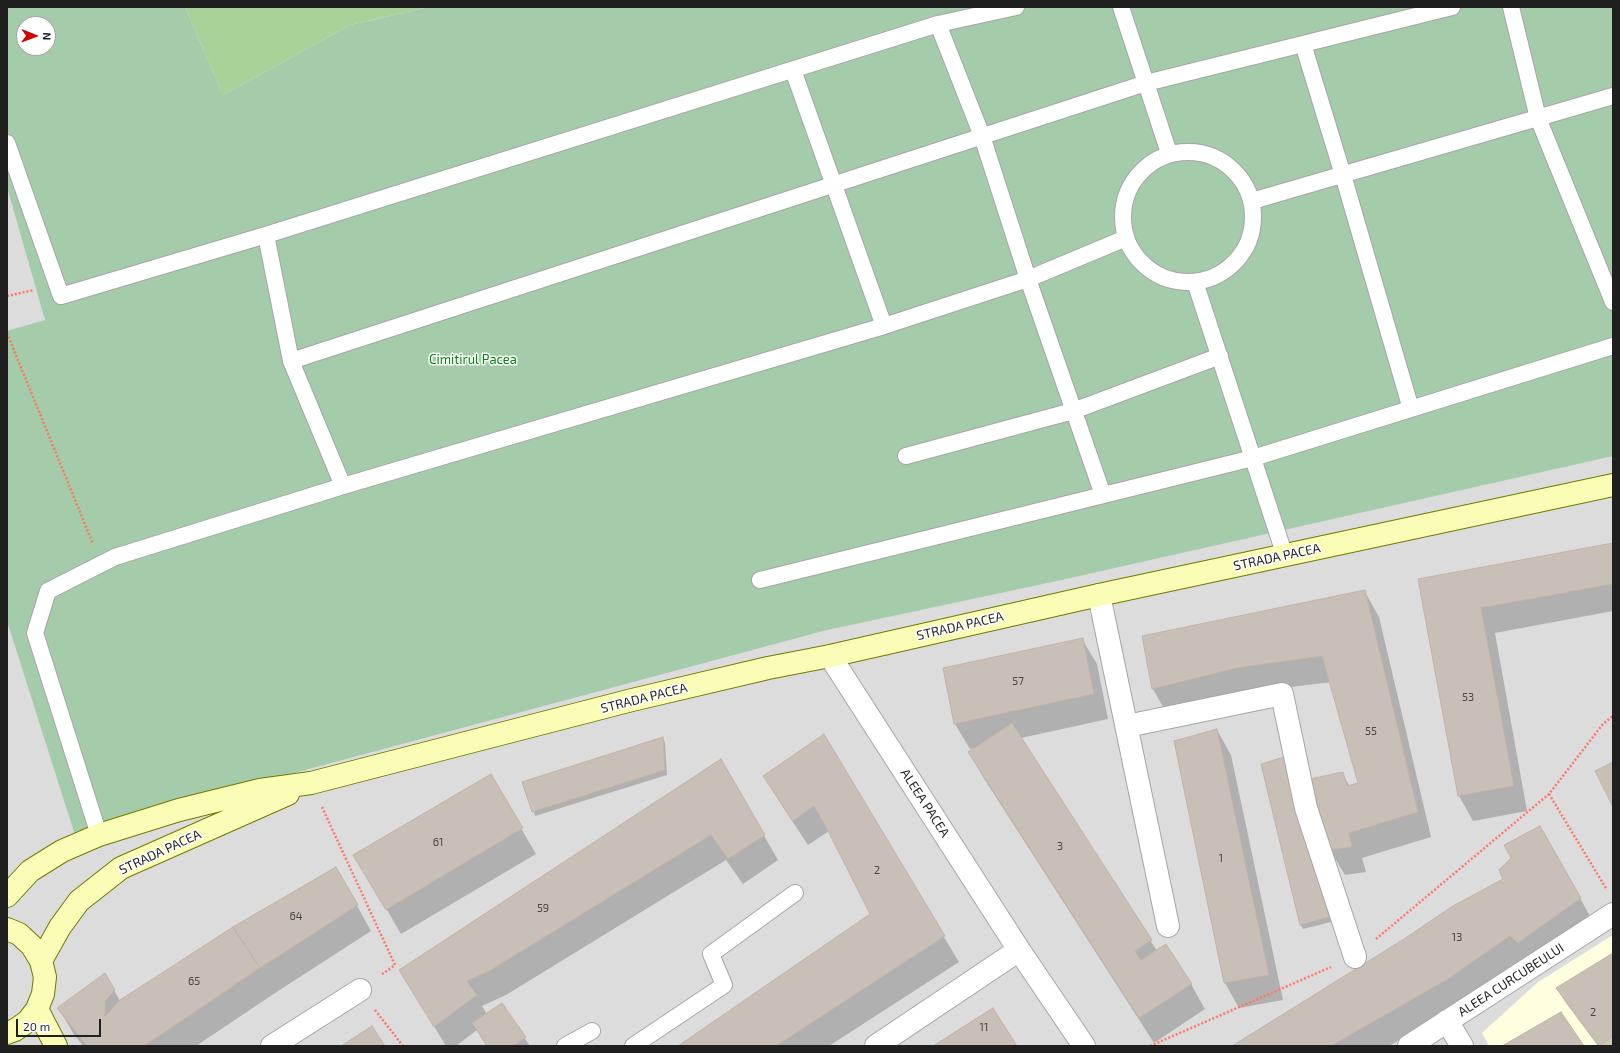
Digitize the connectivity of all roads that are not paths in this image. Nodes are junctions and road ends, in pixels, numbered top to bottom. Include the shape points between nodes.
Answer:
1 (1016, 7) edge
2 (1122, 7) edge
3 (1452, 7) edge
4 (1511, 7) edge
5 (938, 24) junction
6 (1303, 44) junction
7 (793, 70) junction
8 (1146, 83) junction
9 (1613, 96) edge
10 (1538, 118) junction
11 (982, 136) junction
12 (7, 143) edge
13 (1169, 153) junction
14 (1343, 175) junction
15 (833, 185) junction
16 (1252, 201) junction
17 (266, 235) junction
18 (1126, 238) junction
19 (1028, 279) junction
20 (1196, 282) junction
21 (1613, 302) edge
22 (884, 326) junction
23 (1613, 346) edge
24 (1220, 356) junction
25 (291, 361) junction
26 (1410, 409) junction
27 (1073, 411) junction
28 (906, 456) dead end
29 (1253, 458) junction
30 (1613, 485) edge
31 (343, 486) junction
32 (1103, 495) junction
33 (1285, 556) junction
34 (760, 580) dead end
35 (1099, 595) junction
36 (830, 656) junction
37 (1127, 726) junction
38 (311, 783) junction
39 (99, 835) junction
40 (795, 893) dead end
41 (7, 896) edge
42 (1611, 904) edge
43 (1168, 926) dead end
44 (7, 929) edge
45 (1019, 950) junction
46 (1355, 957) road end
47 (41, 961) junction
48 (360, 990) road end
49 (37, 1009) junction
50 (1447, 1021) junction
51 (592, 1031) dead end
52 (7, 1033) edge
53 (890, 1042) edge
54 (56, 1046) edge
55 (272, 1046) edge
56 (565, 1046) edge
57 (633, 1046) edge
58 (1084, 1046) edge
59 (1409, 1046) edge
60 (1462, 1046) edge

1 - 5 lane
2 - 8 lane
3 - 6 lane
4 - 10 lane
5 - 7 lane
5 - 11 lane
6 - 8 lane
6 - 14 lane
7 - 15 lane
7 - 17 lane
8 - 11 lane
8 - 13 lane
9 - 10 lane
10 - 14 lane
10 - 21 lane
11 - 15 lane
11 - 19 lane
12 - 17 lane via 61,296
13 - 16 lane via 1191,151 1212,155 1230,166 1244,182
13 - 18 lane via 1150,162 1135,177 1125,196 1122,217
14 - 16 lane
14 - 26 lane
15 - 22 lane
15 - 25 lane
16 - 20 lane via 1254,222 1248,244 1235,263 1217,276
17 - 25 lane
18 - 19 lane
18 - 20 lane via 1136,258 1152,273 1173,281
19 - 22 lane
19 - 27 lane
20 - 24 lane
22 - 31 lane
23 - 26 lane
24 - 27 lane
24 - 29 lane
25 - 31 lane
26 - 29 lane
27 - 28 lane
27 - 32 lane
29 - 32 lane
29 - 33 lane
30 - 33 main road, STRADA PACEA
31 - 39 lane via 115,557 48,591 35,633
32 - 34 lane
33 - 35 main road, STRADA PACEA
35 - 36 main road, STRADA PACEA
35 - 37 street
36 - 38 main road, STRADA PACEA via 632,700
36 - 45 street, ALEEA PACEA
37 - 43 street
37 - 46 street via 1282,694 1306,808
38 - 39 main road, STRADA PACEA via 260,790 179,810
38 - 47 main road, STRADA PACEA via 121,868 79,901 60,927
39 - 41 main road, STRADA PACEA via 62,851 30,871
40 - 57 lane via 711,954 724,985
42 - 50 street, ALEEA CURCUBEULUI
44 - 47 main road via 19,934 32,946
45 - 53 street
45 - 58 street, ALEEA PACEA
47 - 49 main road via 45,977 43,994
48 - 55 street
49 - 52 main road via 28,1021
49 - 54 main road
50 - 59 street, ALEEA CURCUBEULUI
50 - 60 street
51 - 56 lane

